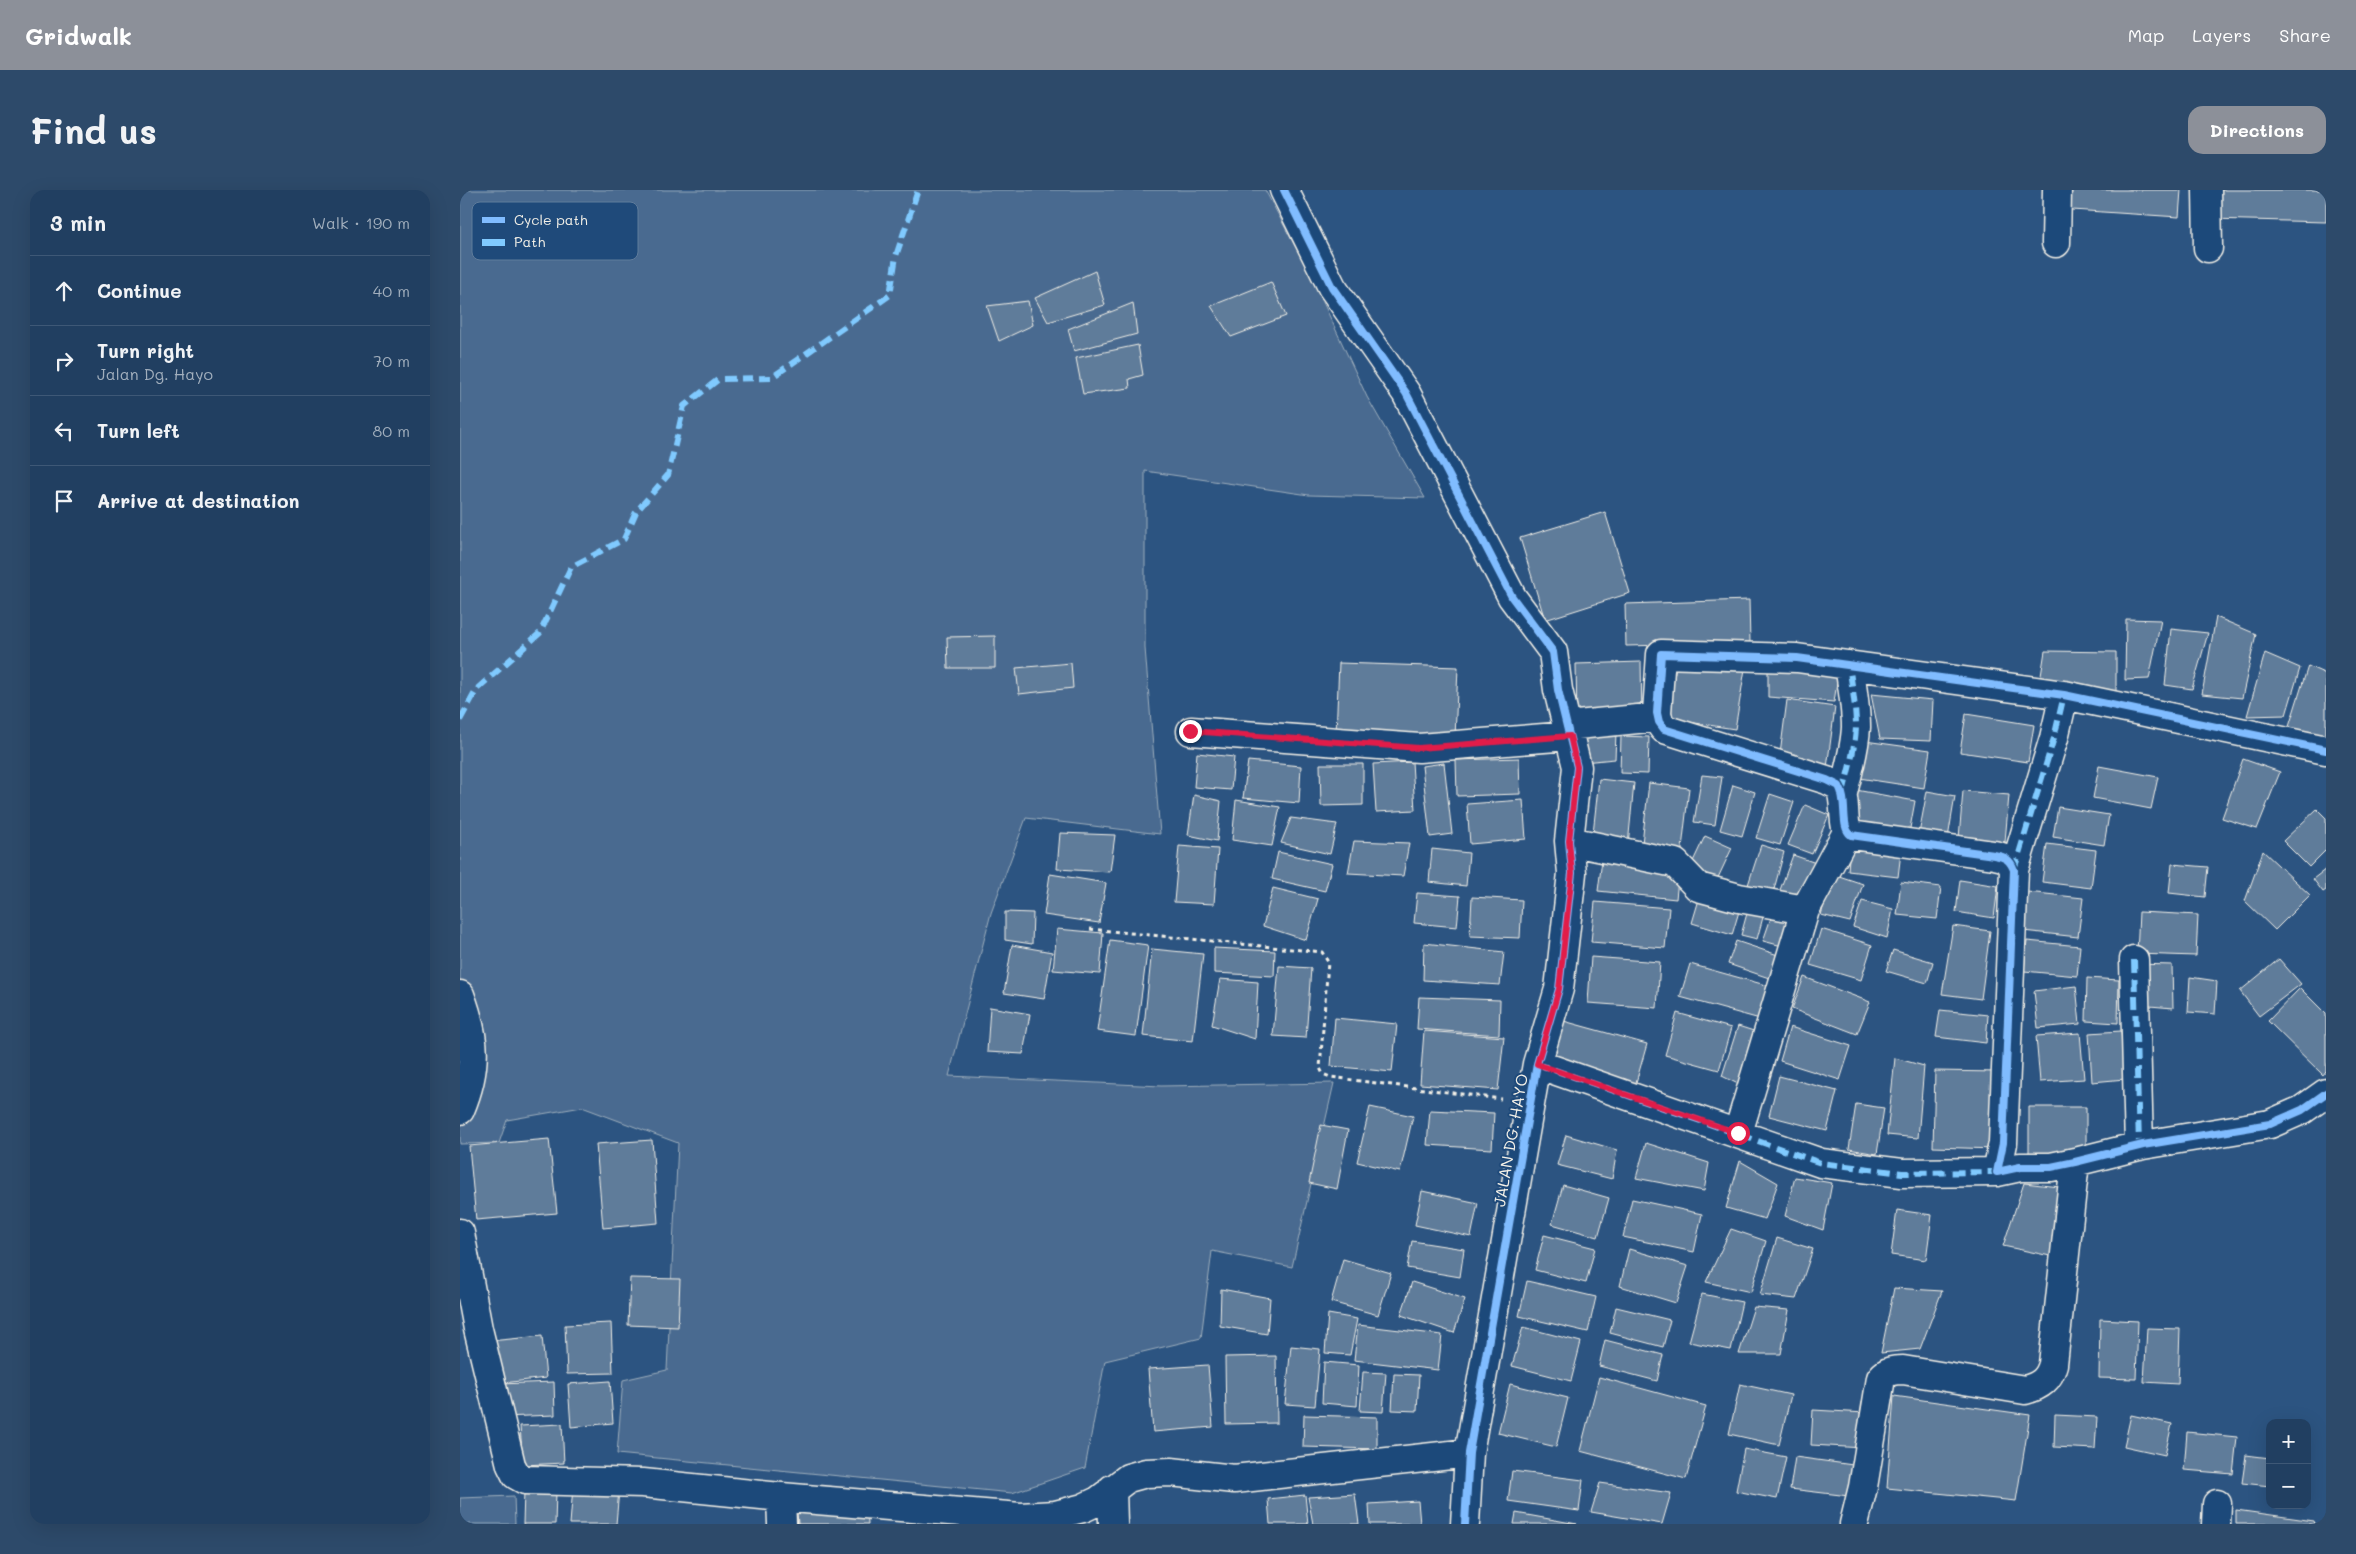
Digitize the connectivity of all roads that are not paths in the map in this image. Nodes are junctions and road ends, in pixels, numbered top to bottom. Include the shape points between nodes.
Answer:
1 (2057, 190) edge
2 (2207, 190) edge
3 (1293, 195) edge
4 (2056, 243) dead end
5 (2208, 248) dead end
6 (1849, 665) junction
7 (2064, 695) junction
8 (1658, 717) junction
9 (1190, 731) dead end
10 (1568, 731) junction
11 (2326, 750) edge
12 (1843, 793) junction
13 (1847, 832) junction
14 (1569, 841) junction
15 (2014, 870) junction
16 (1805, 910) junction
17 (2134, 960) dead end
18 (460, 995) edge
19 (1537, 1064) junction
20 (2326, 1093) edge
21 (460, 1110) edge
22 (1738, 1133) junction
23 (2139, 1146) junction
24 (2075, 1162) junction
25 (1997, 1172) junction
26 (460, 1233) edge
27 (1469, 1453) junction
28 (1112, 1489) junction
29 (781, 1497) junction
30 (950, 1518) edge
31 (782, 1524) edge
32 (1113, 1524) edge
33 (1465, 1524) edge
34 (1854, 1524) edge

1 - 4 street
2 - 5 street
3 - 10 street, JALAN DG. HAYO via 1332,287 1406,393 1512,597 1552,652
6 - 7 street
6 - 8 street via 1797,658 1661,654
6 - 12 street via 1856,729
7 - 11 street
7 - 15 street
8 - 10 street
8 - 12 street via 1664,730 1827,780 1839,786
9 - 10 street via 1419,748
10 - 14 street, JALAN DG. HAYO via 1577,767
12 - 13 street
13 - 15 street via 1860,838 2000,856 2007,858
13 - 16 street
14 - 16 street via 1674,863 1698,887
14 - 19 street, JALAN DG. HAYO via 1572,873 1559,989
15 - 25 street via 2003,1143
16 - 22 street
17 - 23 street
18 - 21 street via 470,1023 474,1056 471,1078
19 - 22 street
19 - 27 street, JALAN DG. HAYO
20 - 23 street via 2302,1110 2270,1124
22 - 25 street via 1821,1163 1902,1173
23 - 24 street
24 - 25 street
24 - 34 street via 2053,1364 2047,1379 2025,1390 1902,1370 1885,1373 1880,1378
26 - 29 street via 493,1396 510,1465 516,1475 525,1480 644,1483
27 - 28 street via 1234,1479 1171,1472 1146,1473 1128,1478
27 - 33 street, JALAN DG. HAYO
28 - 30 street via 1083,1508 1055,1515
28 - 32 street
29 - 30 street
29 - 31 street

